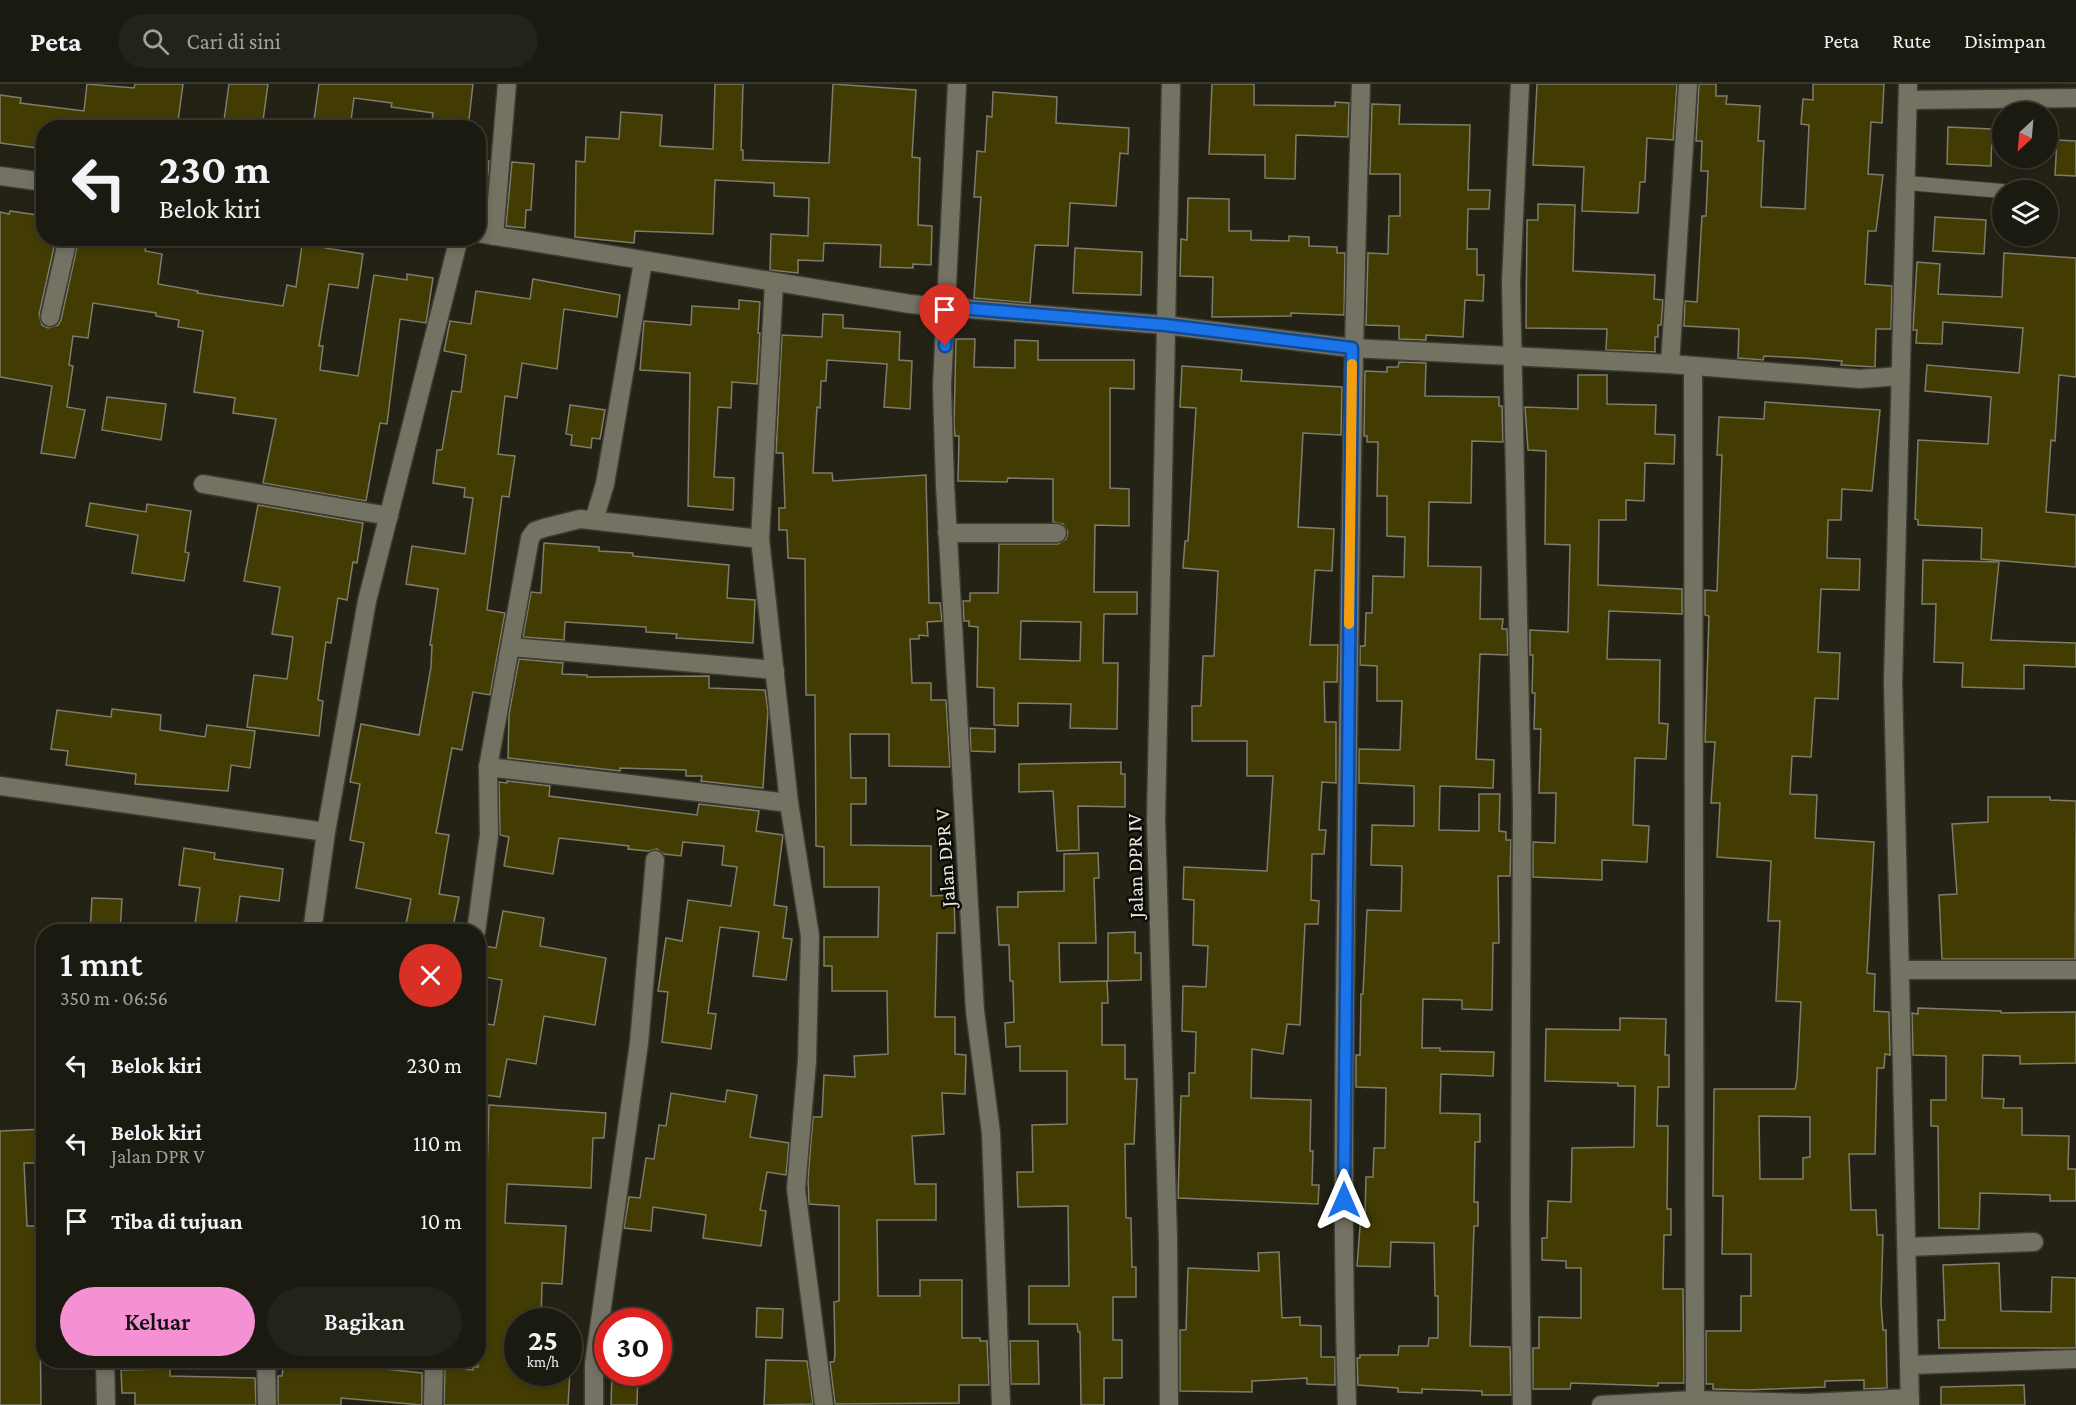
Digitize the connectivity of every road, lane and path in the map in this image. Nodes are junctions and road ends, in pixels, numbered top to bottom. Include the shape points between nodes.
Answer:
1 (507, 84) edge
2 (957, 84) edge
3 (1171, 84) edge
4 (1361, 84) edge
5 (1520, 84) edge
6 (1688, 84) edge
7 (1908, 92) edge
8 (2076, 98) edge
9 (0, 176) edge
10 (36, 181) edge
11 (1907, 183) junction
12 (1992, 190) edge
13 (486, 235) edge
14 (66, 246) edge
15 (457, 246) edge
16 (643, 262) junction
17 (774, 283) junction
18 (947, 307) junction
19 (50, 317) dead end
20 (1165, 325) junction
21 (1352, 348) junction
22 (1514, 356) junction
23 (1670, 364) junction
24 (1693, 366) junction
25 (1900, 376) junction
26 (203, 484) dead end
27 (389, 516) junction
28 (594, 520) junction
29 (947, 533) junction
30 (1056, 533) dead end
31 (760, 539) junction
32 (511, 646) junction
33 (775, 670) junction
34 (488, 767) junction
35 (0, 786) edge
36 (789, 803) junction
37 (326, 832) junction
38 (655, 860) dead end
39 (313, 924) edge
40 (477, 924) edge
41 (1901, 970) junction
42 (2076, 970) edge
43 (2034, 1242) dead end
44 (1907, 1247) junction
45 (2076, 1359) edge
46 (1910, 1365) junction
47 (105, 1368) edge
48 (266, 1368) edge
49 (434, 1368) edge
50 (1695, 1400) junction
51 (1910, 1401) edge
52 (106, 1405) edge
53 (267, 1405) edge
54 (433, 1405) edge
55 (594, 1405) edge
56 (824, 1405) edge
57 (1001, 1405) edge
58 (1169, 1405) edge
59 (1347, 1405) edge
60 (1522, 1405) edge
61 (1601, 1405) edge

1 - 13 street
2 - 18 street, Jalan DPR V
3 - 20 street, Jalan DPR IV
4 - 21 street
5 - 22 street via 1511,282
6 - 23 street
7 - 8 street
7 - 11 street
9 - 10 street
11 - 12 lane
11 - 25 street
13 - 16 street
14 - 19 street
15 - 27 street
16 - 17 street
16 - 28 street via 605,484
17 - 18 street
17 - 31 street
18 - 20 street
18 - 29 street, Jalan DPR V via 942,386
20 - 21 street
20 - 58 street, Jalan DPR IV via 1156,819
21 - 22 street
21 - 59 street via 1342,1301
22 - 23 street
22 - 60 street via 1522,808
23 - 24 street
24 - 25 street via 1860,379
24 - 50 street
25 - 41 street via 1893,683
26 - 27 street
27 - 37 street via 367,601
28 - 31 street
28 - 32 street via 567,520 535,531 530,538
29 - 30 street
29 - 57 street, Jalan DPR V via 975,1011 991,1132
31 - 33 street
32 - 33 street
32 - 34 street
33 - 36 street
34 - 36 street
34 - 40 street via 489,835
35 - 37 street
36 - 56 street via 810,936 807,1061 796,1189
37 - 39 street
38 - 55 street via 639,1042 595,1353
41 - 42 street
41 - 44 street
43 - 44 street
44 - 46 street
45 - 46 street
46 - 51 street
47 - 52 street
48 - 53 street
49 - 54 street
50 - 51 street
50 - 61 street

